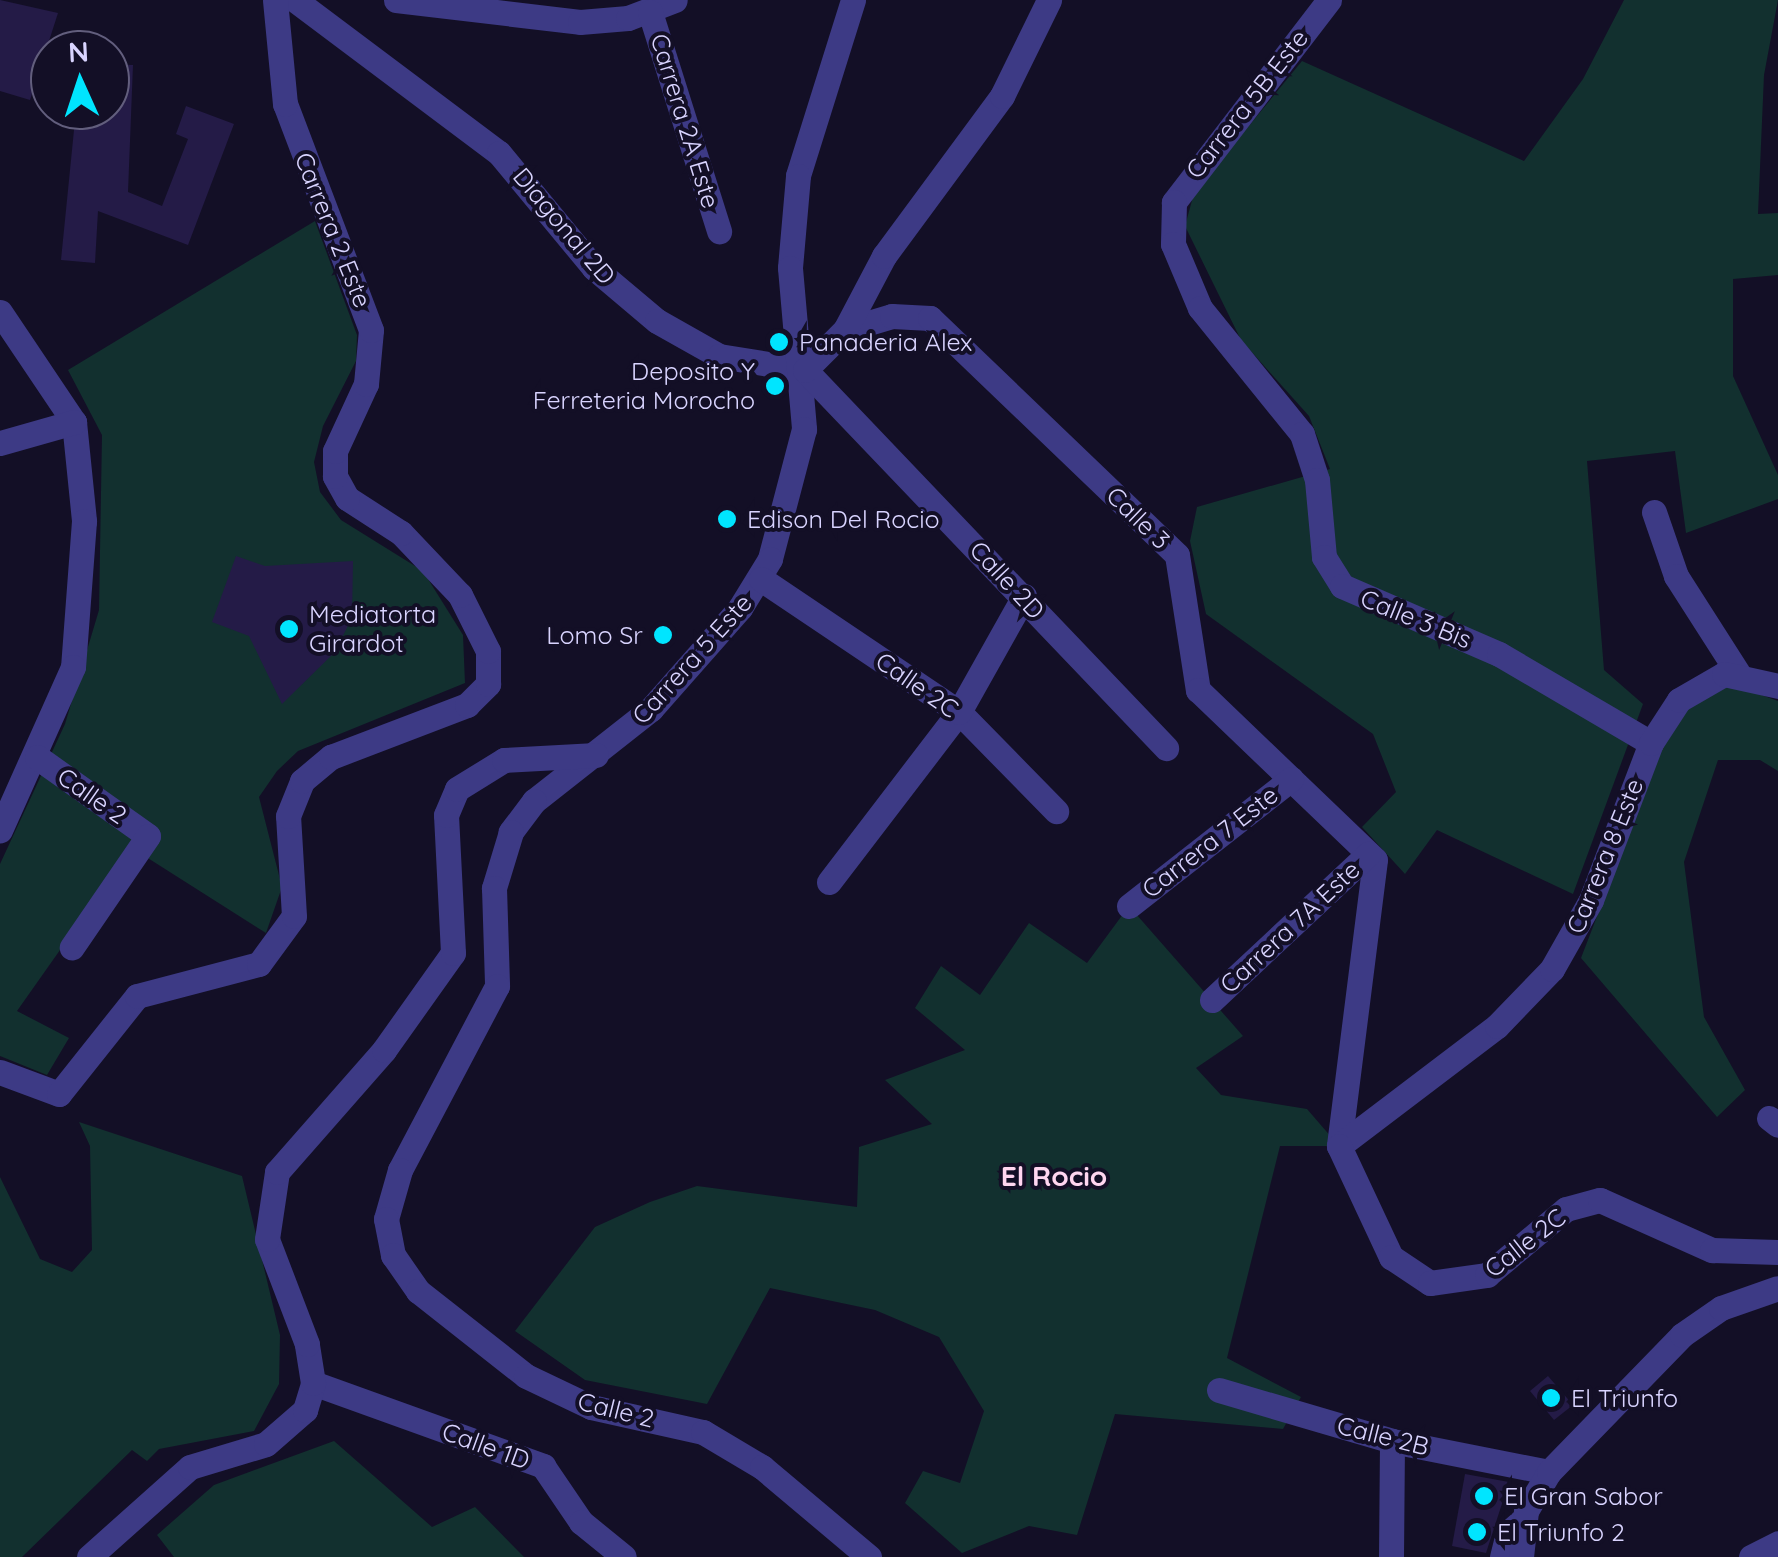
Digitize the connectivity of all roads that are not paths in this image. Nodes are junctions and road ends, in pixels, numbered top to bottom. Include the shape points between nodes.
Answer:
1 (275, 0) edge
2 (296, 0) edge
3 (396, 0) edge
4 (675, 0) edge
5 (853, 0) edge
6 (1049, 0) edge
7 (1329, 0) edge
8 (650, 12) junction
9 (1171, 212) joint
10 (719, 231) dead end
11 (0, 312) edge
12 (845, 330) junction
13 (805, 370) junction
14 (74, 422) junction
15 (0, 443) edge
16 (1654, 512) dead end
17 (761, 579) junction
18 (1024, 596) junction
19 (1738, 673) junction
20 (1778, 686) edge
21 (959, 712) junction
22 (1651, 744) junction
23 (1166, 748) dead end
24 (596, 755) junction
25 (37, 757) junction
26 (1291, 778) junction
27 (1056, 812) dead end
28 (0, 830) edge
29 (1372, 857) junction
30 (828, 882) dead end
31 (1129, 906) dead end
32 (72, 947) dead end
33 (1212, 1000) dead end
34 (0, 1072) edge
35 (1339, 1146) junction
36 (388, 1237) joint
37 (1778, 1252) edge
38 (1778, 1288) edge
39 (313, 1383) junction
40 (1220, 1390) dead end
41 (1392, 1441) junction
42 (1548, 1472) junction
43 (1524, 1519) junction
44 (1778, 1542) edge
45 (89, 1557) edge
46 (624, 1557) edge
47 (869, 1557) edge
48 (1391, 1557) edge
49 (1502, 1557) edge
50 (1521, 1557) edge
51 (1751, 1557) edge

1 - 34 street, Carrera 2 Este via 284,104 371,330 366,384 334,451 335,476 347,498 401,534 460,595 488,651 488,684 453,711 310,771 288,816 298,886 281,943 247,972 165,986 125,1004 59,1094
2 - 13 street, Diagonal 2D via 499,153 594,268 667,328 719,356
3 - 8 street via 580,22
4 - 8 street
5 - 13 street, Carrera 5 Este via 815,106 793,211
6 - 12 street via 1002,96 884,256
7 - 9 street, Carrera 5B Este
8 - 10 street, Carrera 2A Este
9 - 22 street, Calle 3 Bis via 1173,244 1214,331 1309,448 1324,557 1342,586 1500,654
11 - 14 street
12 - 13 street
12 - 26 street, Calle 3 via 892,316 930,318 1177,555 1198,690
13 - 17 street, Carrera 5 Este via 800,458
13 - 18 street, Calle 2D
14 - 15 street
14 - 25 street via 84,521 78,630
16 - 19 street via 1676,576
17 - 21 street, Calle 2C
17 - 24 street, Carrera 5 Este via 651,709
18 - 21 street
18 - 23 street, Calle 2D
19 - 20 street
19 - 22 street, Carrera 8 Este via 1688,691
21 - 27 street, Calle 2C
21 - 30 street
22 - 35 street, Carrera 8 Este via 1591,900 1552,970 1497,1026
24 - 36 street, Carrera 5 Este via 534,801 502,850 497,986 392,1186
24 - 39 street via 504,760 457,789 446,815 453,953 277,1172 267,1239
25 - 28 street
25 - 32 street, Calle 2 via 148,836
26 - 29 street, Calle 3
26 - 31 street, Carrera 7 Este
29 - 33 street, Carrera 7A Este
29 - 35 street
35 - 37 street, Calle 2C via 1391,1257 1430,1283 1487,1275 1566,1209 1600,1200 1712,1250
36 - 47 street, Calle 2 via 418,1291 526,1376 591,1406 703,1432 762,1467
38 - 42 street via 1694,1326
39 - 45 street via 304,1410 278,1438 190,1467
39 - 46 street, Calle 1D via 543,1466 580,1522
40 - 41 street, Calle 2B
41 - 42 street, Calle 2B
41 - 48 street
42 - 43 street
43 - 49 street
43 - 50 street
44 - 51 street

